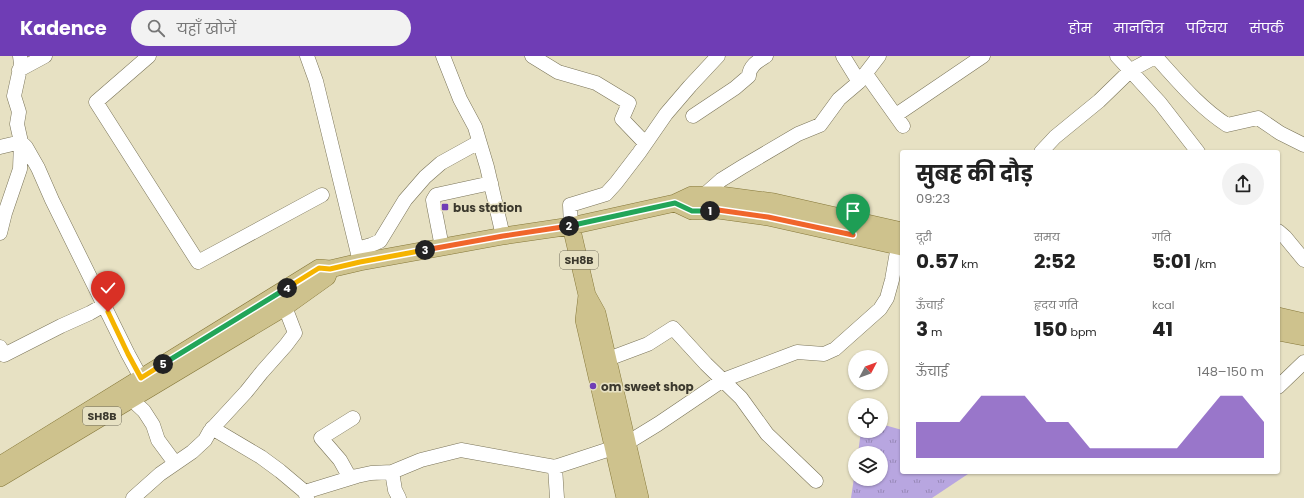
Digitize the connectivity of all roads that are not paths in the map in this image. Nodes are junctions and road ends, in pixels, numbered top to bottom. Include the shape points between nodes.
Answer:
1 (20, 56) edge
2 (44, 56) edge
3 (149, 56) edge
4 (307, 56) edge
5 (443, 56) edge
6 (532, 56) edge
7 (718, 56) edge
8 (766, 56) edge
9 (844, 56) edge
10 (879, 56) edge
11 (983, 56) edge
12 (1117, 56) edge
13 (1157, 57) edge
14 (20, 70) junction
15 (1131, 70) junction
16 (863, 78) junction
17 (693, 116) dead end
18 (21, 142) junction
19 (479, 142) junction
20 (646, 143) junction
21 (1304, 145) edge
22 (0, 147) edge
23 (1043, 150) edge
24 (1196, 150) edge
25 (425, 177) junction
26 (491, 183) junction
27 (322, 195) dead end
28 (436, 195) junction
29 (704, 195) junction
30 (675, 203) junction
31 (3, 212) edge
32 (571, 226) junction
33 (854, 228) junction
34 (0, 233) edge
35 (1280, 233) edge
36 (503, 236) junction
37 (900, 241) edge
38 (900, 245) edge
39 (442, 247) junction
40 (358, 255) junction
41 (1304, 260) edge
42 (330, 269) junction
43 (587, 295) junction
44 (104, 305) junction
45 (285, 307) junction
46 (1280, 316) edge
47 (1304, 322) edge
48 (1280, 332) edge
49 (1304, 337) edge
50 (0, 347) edge
51 (608, 359) junction
52 (1304, 362) edge
53 (723, 380) junction
54 (144, 383) junction
55 (1280, 385) edge
56 (131, 399) junction
57 (353, 418) dead end
58 (212, 428) junction
59 (620, 445) junction
60 (175, 463) junction
61 (0, 465) edge
62 (555, 467) junction
63 (392, 472) junction
64 (0, 478) edge
65 (350, 478) junction
66 (816, 481) dead end
67 (306, 495) edge
68 (133, 498) edge
69 (399, 498) edge
70 (558, 498) edge
71 (625, 498) edge
72 (640, 498) edge

1 - 14 street
2 - 14 street
3 - 27 street via 96,102 198,262
4 - 40 street via 316,81
5 - 19 street via 460,99 475,127
6 - 20 street via 558,72 596,83 629,103 622,119
7 - 20 street via 666,114
8 - 17 street via 749,70 749,76 735,88
9 - 16 street
10 - 16 street
11 - 16 street via 899,120
12 - 15 street
13 - 15 street
13 - 21 street via 1190,94 1213,116 1227,125 1258,118
14 - 18 street via 14,96 19,112 17,124
15 - 23 street via 1100,101
15 - 24 street
16 - 29 street via 839,99 820,125 798,134 721,180
18 - 22 street
18 - 31 street via 20,169
18 - 44 street via 38,168
19 - 25 street via 441,163
19 - 26 street
20 - 32 street via 606,194 570,205
25 - 28 street
25 - 40 street via 405,200 380,241
26 - 28 street
26 - 36 street
28 - 39 street via 433,200
29 - 30 main road via 692,196
29 - 33 main road via 774,202
30 - 32 main road
30 - 33 main road via 692,211 718,210
31 - 34 street
32 - 36 main road, SH8B
32 - 43 main road, SH8B
33 - 37 main road
35 - 41 street
36 - 39 main road, SH8B
38 - 53 street via 887,298 880,309 835,349 824,354 797,352
39 - 40 main road, SH8B
40 - 42 main road, SH8B
42 - 45 main road, SH8B via 327,277
42 - 54 main road, SH8B via 319,268
43 - 51 main road, SH8B via 597,313
43 - 59 main road, SH8B via 584,320
44 - 50 street via 4,355
44 - 54 street
45 - 54 main road, SH8B
45 - 58 street via 295,333
46 - 47 main road
48 - 49 main road
51 - 53 street via 648,344 673,328
51 - 59 main road, SH8B
52 - 55 street
53 - 59 street via 658,424
53 - 66 street via 741,398 767,434
54 - 56 main road, SH8B
54 - 61 main road, SH8B
56 - 60 street via 153,425 158,440
56 - 64 main road, SH8B
57 - 65 street via 321,438 340,460
58 - 60 street via 205,440
58 - 67 street via 261,457
59 - 62 street
59 - 71 main road, SH8B
59 - 72 main road, SH8B
60 - 68 street
62 - 63 street via 462,450 421,460
62 - 70 street
63 - 65 street
63 - 69 street
65 - 67 street

